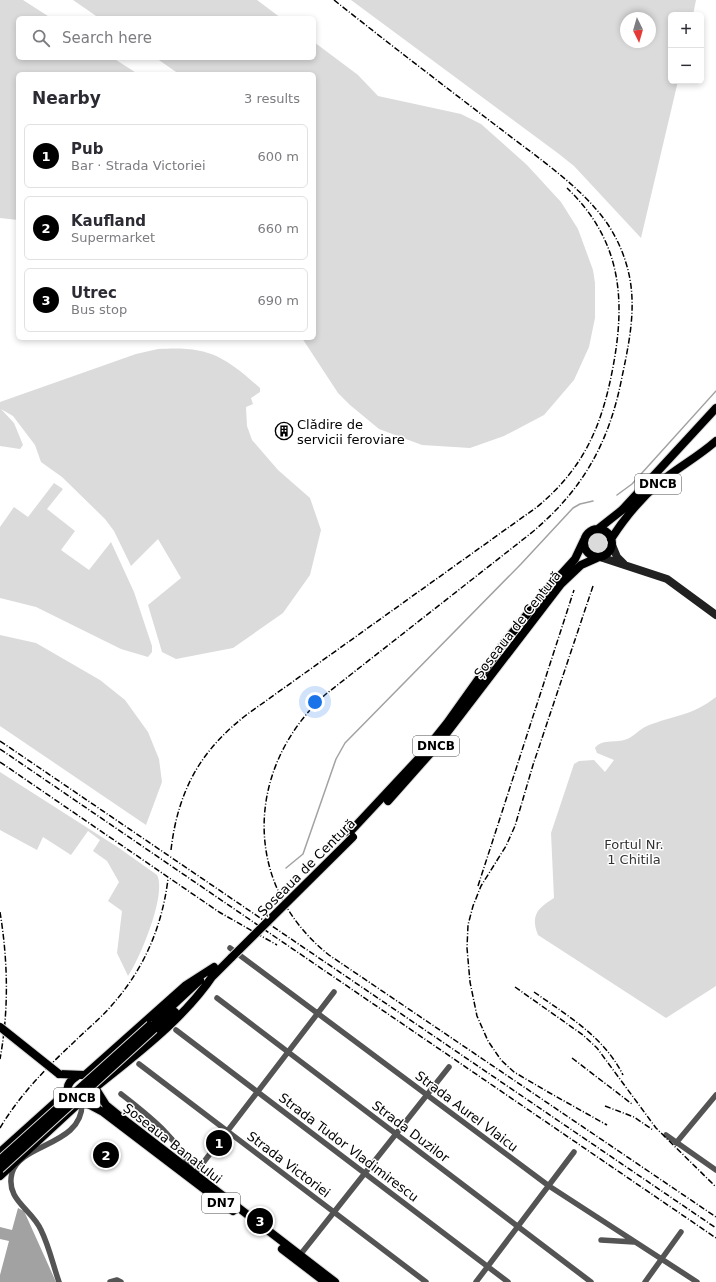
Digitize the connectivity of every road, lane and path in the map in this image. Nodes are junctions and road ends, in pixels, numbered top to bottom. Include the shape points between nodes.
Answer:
1 (716, 408) edge
2 (716, 441) edge
3 (598, 529) junction
4 (584, 540) junction
5 (611, 542) junction
6 (599, 557) junction
7 (624, 564) junction
8 (716, 615) edge
9 (351, 835) junction
10 (230, 953) junction
11 (214, 971) junction
12 (334, 992) dead end
13 (217, 998) dead end
14 (318, 1012) junction
15 (0, 1027) edge
16 (152, 1027) junction
17 (176, 1030) dead end
18 (288, 1051) junction
19 (139, 1064) dead end
20 (449, 1067) dead end
21 (59, 1074) junction
22 (81, 1076) junction
23 (96, 1088) junction
24 (68, 1089) junction
25 (257, 1091) junction
26 (121, 1094) dead end
27 (427, 1095) junction
28 (716, 1095) edge
29 (82, 1103) junction
30 (227, 1131) junction
31 (396, 1134) junction
32 (666, 1135) dead end
33 (676, 1143) junction
34 (0, 1152) edge
35 (574, 1152) dead end
36 (0, 1160) edge
37 (0, 1169) edge
38 (716, 1169) edge
39 (365, 1173) junction
40 (0, 1176) edge
41 (192, 1177) junction
42 (549, 1186) junction
43 (335, 1212) junction
44 (518, 1227) junction
45 (681, 1232) dead end
46 (601, 1240) dead end
47 (636, 1242) junction
48 (300, 1255) junction
49 (662, 1258) junction
50 (488, 1266) junction
51 (59, 1282) edge
52 (110, 1282) edge
53 (121, 1282) edge
54 (325, 1282) edge
55 (335, 1282) edge
56 (426, 1282) edge
57 (476, 1282) edge
58 (508, 1282) edge
59 (592, 1282) edge
60 (645, 1282) edge
61 (697, 1282) edge

1 - 3 main road, Șoseaua de Centură / DNCB via 622,510
2 - 5 main road, Șoseaua de Centură / DNCB via 649,492 622,523
3 - 4 main road, Șoseaua de Centură / DNCB via 588,533
3 - 5 main road via 605,531
4 - 6 main road via 587,552
4 - 9 main road, Șoseaua de Centură / DNCB via 575,559 504,643 447,723
5 - 6 main road, Șoseaua de Centură / DNCB via 609,551
5 - 7 street via 617,557
6 - 7 street
6 - 9 main road, Șoseaua de Centură / DNCB via 581,564 562,584 418,768
7 - 8 street via 667,579
9 - 10 main road, Șoseaua de Centură / DNCB
10 - 11 main road, Șoseaua de Centură / DNCB
10 - 14 street, Strada Aurel Vlaicu
11 - 16 main road, Șoseaua de Centură / DNCB
11 - 22 main road via 186,985
11 - 23 main road via 194,1002
12 - 14 street
13 - 18 street, Strada Duzilor
14 - 18 street
14 - 27 street, Strada Aurel Vlaicu
15 - 21 main road, DN7, bridge
16 - 36 main road, Șoseaua de Centură / DNCB, bridge
16 - 37 main road, Șoseaua de Centură / DNCB, bridge
17 - 25 street, Strada Tudor Vladimirescu
18 - 25 street
18 - 31 street, Strada Duzilor
19 - 30 street, Strada Victoriei
20 - 27 street
21 - 22 main road
21 - 24 main road, DN7
22 - 23 main road, DN7 via 91,1078
22 - 24 main road via 70,1081
23 - 29 main road via 92,1099
23 - 41 main road, Șoseaua Banatului / DN7 via 106,1105
24 - 29 main road, DN7 via 71,1097
24 - 34 main road
25 - 30 street
25 - 39 street, Strada Tudor Vladimirescu
26 - 41 street via 170,1137 189,1164
27 - 31 street
27 - 42 street, Strada Aurel Vlaicu
28 - 33 street
29 - 40 main road
29 - 41 main road, Șoseaua Banatului / DN7 via 103,1112
29 - 51 street via 81,1117 73,1127 22,1159 14,1168 12,1178 13,1195 39,1224
30 - 41 street
30 - 43 street, Strada Victoriei
31 - 39 street
31 - 44 street, Strada Duzilor
32 - 33 street
33 - 38 street
35 - 42 street
39 - 43 street
39 - 50 street, Strada Tudor Vladimirescu
41 - 48 main road, Șoseaua Banatului / DN7
41 - 54 main road, Șoseaua Banatului / DN7
42 - 44 street
42 - 47 street, Strada Aurel Vlaicu
43 - 48 street
43 - 56 street, Strada Victoriei
44 - 50 street
44 - 59 street, Strada Duzilor
45 - 49 street
46 - 47 street
47 - 49 street, Strada Aurel Vlaicu
48 - 55 main road, Șoseaua Banatului / DN7
49 - 60 street
49 - 61 street, Strada Aurel Vlaicu
50 - 57 street
50 - 58 street, Strada Tudor Vladimirescu
52 - 53 street

